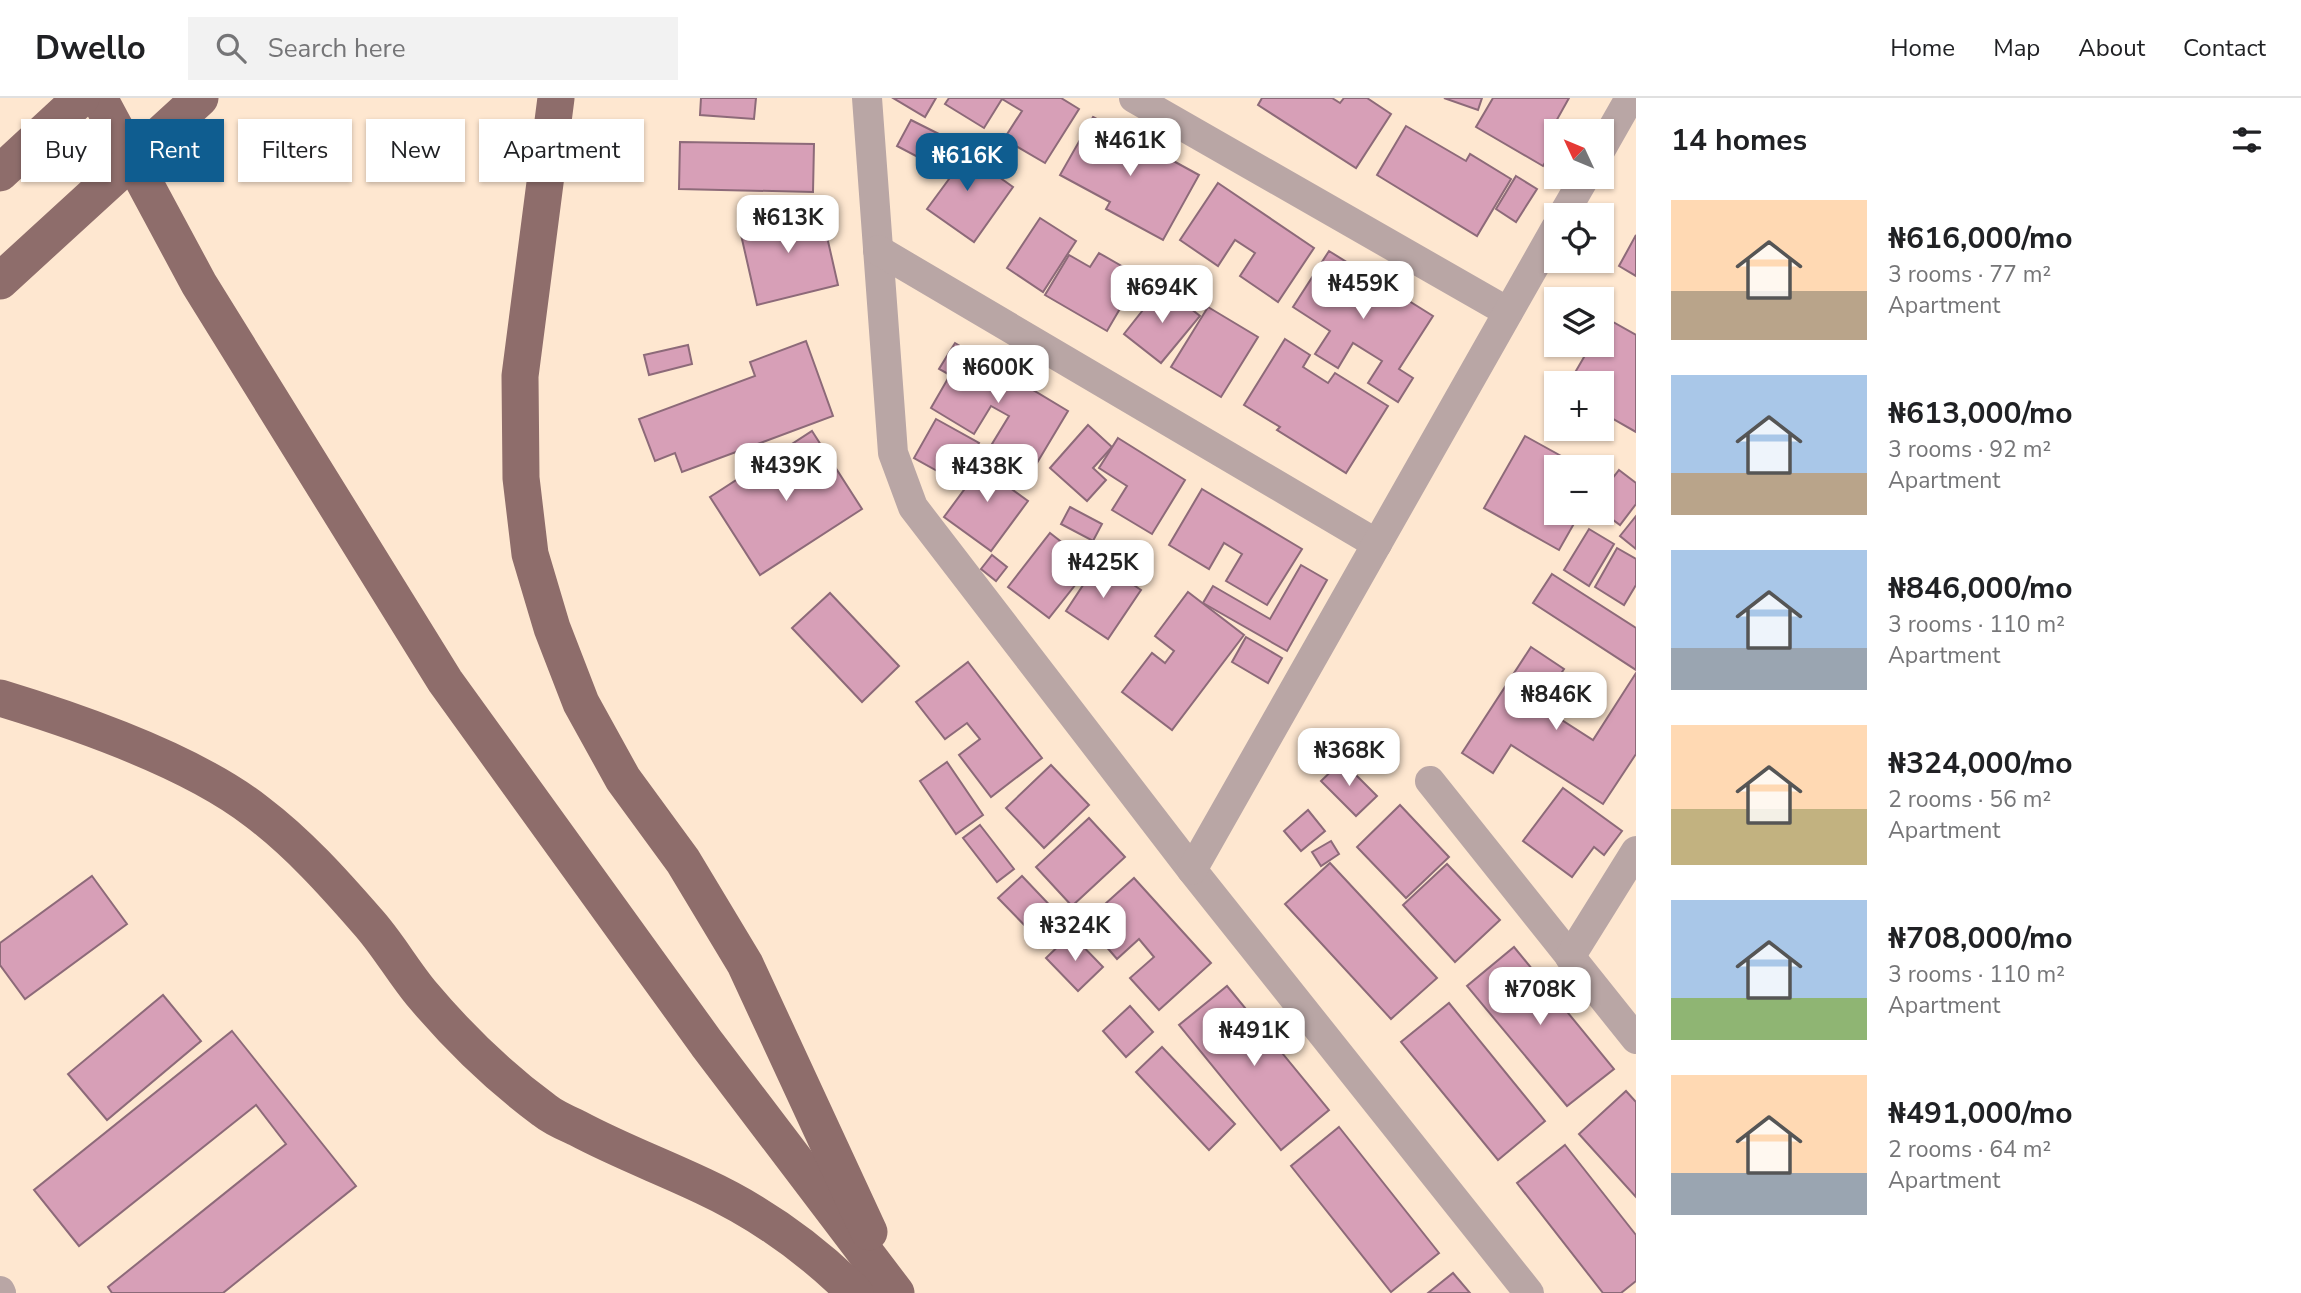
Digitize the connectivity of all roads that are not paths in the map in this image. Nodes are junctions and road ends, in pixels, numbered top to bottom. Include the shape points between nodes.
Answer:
1 (81, 98) edge
2 (99, 98) edge
3 (200, 98) edge
4 (556, 98) edge
5 (867, 98) edge
6 (1135, 98) edge
7 (1630, 98) edge
8 (1614, 126) edge
9 (0, 173) edge
10 (1544, 249) edge
11 (878, 250) junction
12 (0, 281) edge
13 (1508, 312) junction
14 (1377, 544) junction
15 (0, 698) edge
16 (1430, 781) dead end
17 (1636, 851) edge
18 (1192, 870) junction
19 (1570, 957) junction
20 (1636, 1039) edge
21 (855, 1293) edge
22 (897, 1293) edge
23 (1529, 1293) edge

1 - 9 main road
2 - 22 main road via 199,284 445,681 707,1044
3 - 12 main road, bridge
4 - 22 main road via 520,376 521,478 530,554 581,703 624,779 683,861 745,964
5 - 11 street
6 - 13 street
7 - 8 street
10 - 13 street
11 - 14 street
11 - 18 street via 893,453 913,507
13 - 14 street
14 - 18 street
15 - 21 main road via 132,745 209,780 256,810 330,879 463,1042 500,1076 547,1113 762,1218
16 - 19 street
17 - 19 street
18 - 23 street
19 - 20 street

